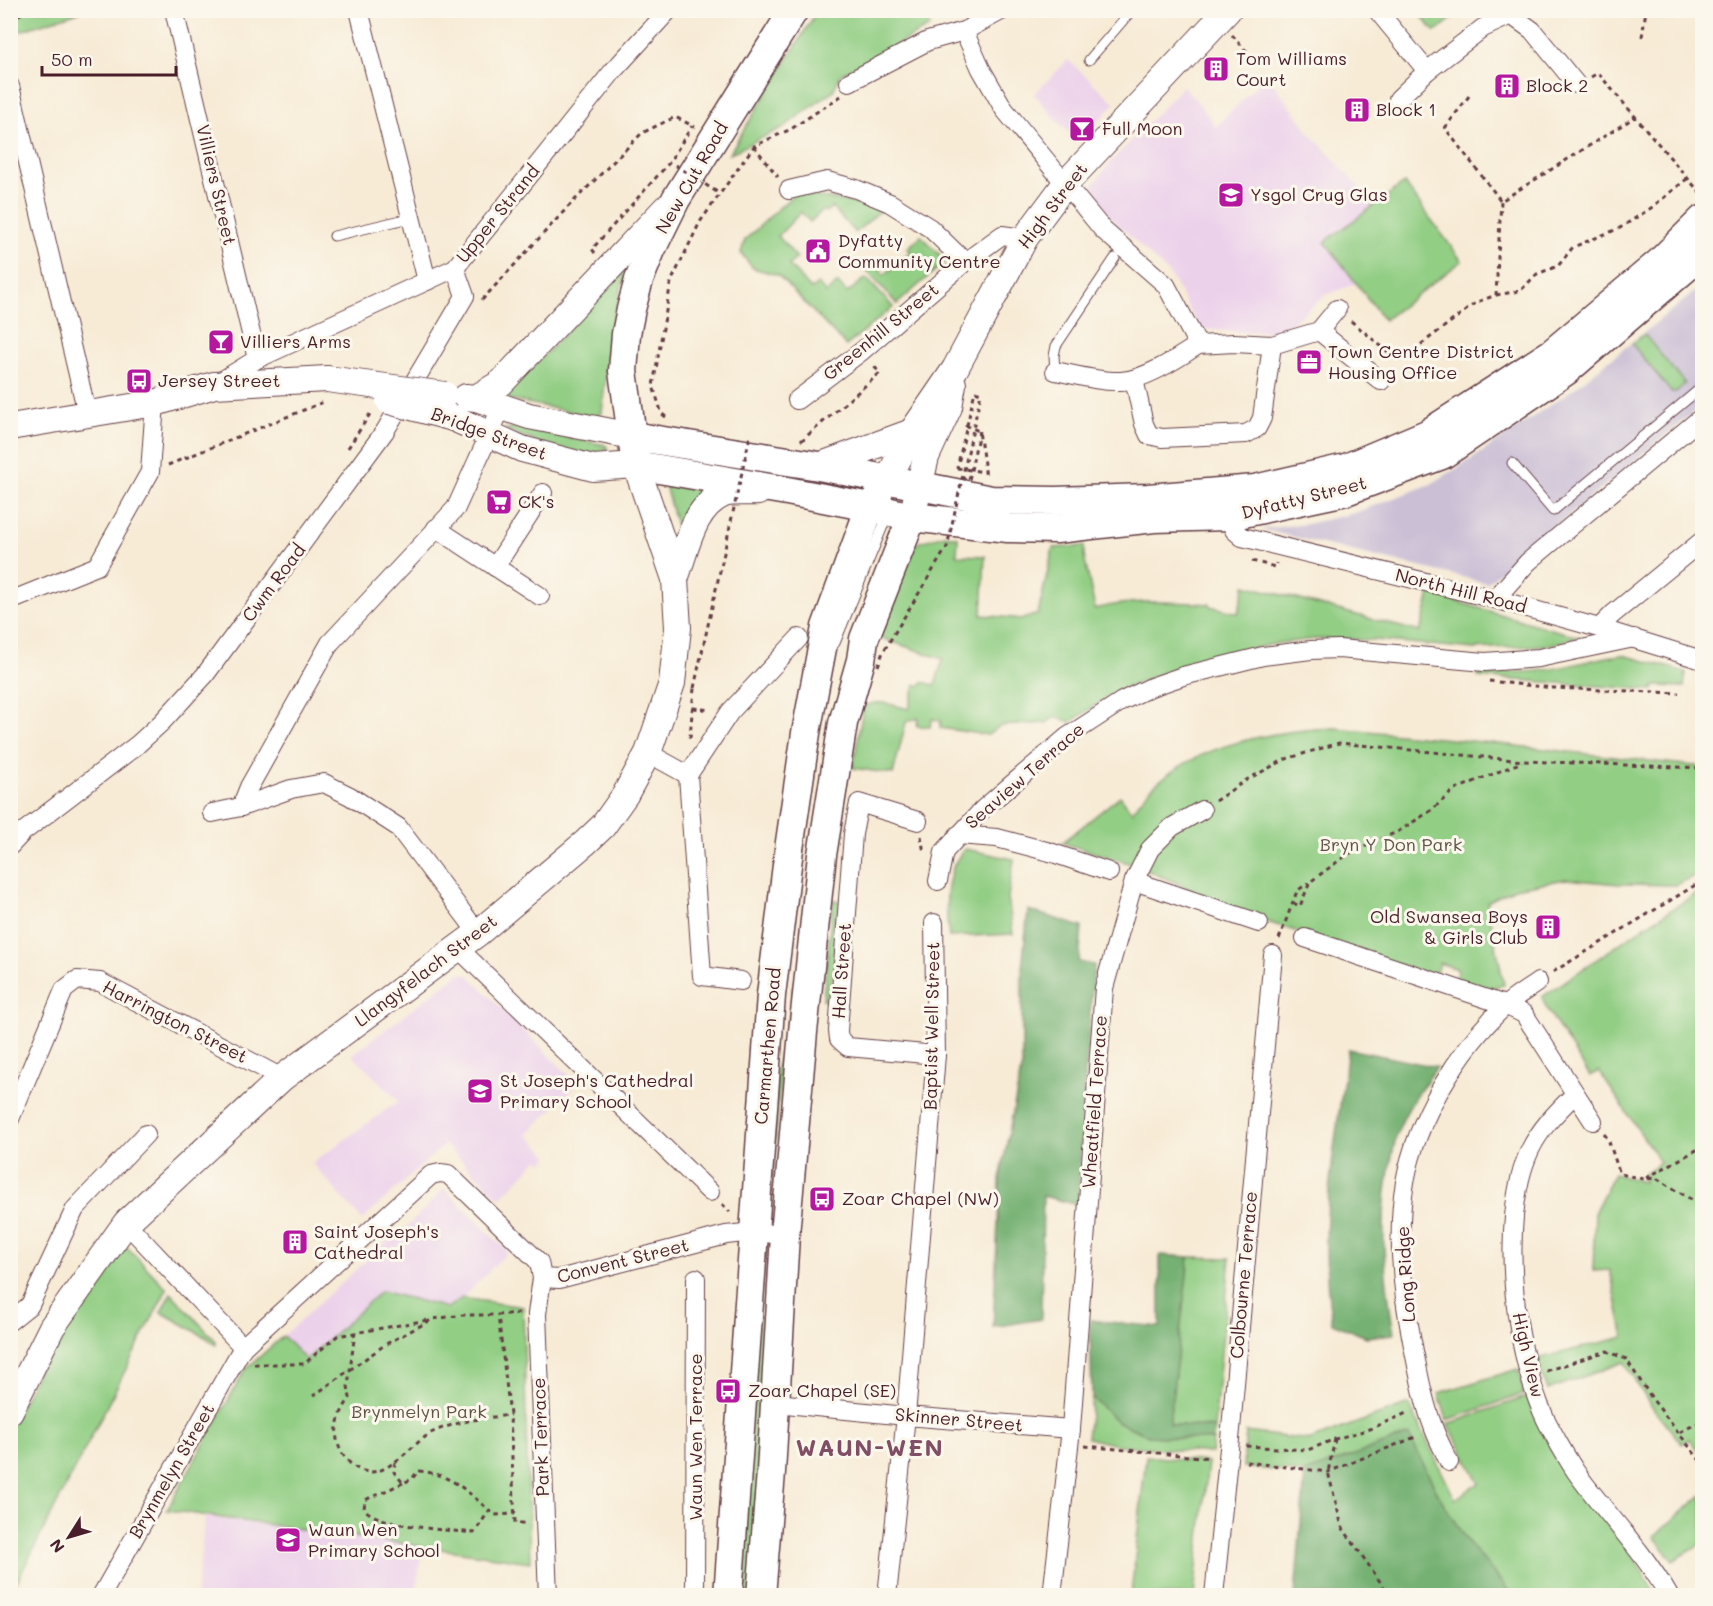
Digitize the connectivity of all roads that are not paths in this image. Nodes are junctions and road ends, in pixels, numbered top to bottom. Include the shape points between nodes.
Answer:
1 (174, 10) edge
2 (358, 10) edge
3 (669, 10) edge
4 (794, 10) edge
5 (1003, 10) edge
6 (1132, 10) edge
7 (1228, 10) edge
8 (1377, 10) edge
9 (964, 31) junction
10 (1089, 60) dead end
11 (1427, 72) junction
12 (849, 82) road end
13 (1576, 84) road end
14 (10, 86) edge
15 (1398, 99) dead end
16 (1066, 183) junction
17 (789, 190) road end
18 (676, 199) junction
19 (410, 218) junction
20 (1702, 220) edge
21 (334, 236) dead end
22 (1025, 238) junction
23 (1702, 254) edge
24 (1115, 258) dead end
25 (965, 262) junction
26 (454, 268) junction
27 (427, 281) junction
28 (1337, 309) road end
29 (1319, 332) junction
30 (1198, 345) junction
31 (1272, 345) junction
32 (257, 359) junction
33 (955, 369) junction
34 (1055, 371) joint
35 (1134, 379) junction
36 (1381, 381) dead end
37 (214, 385) junction
38 (1702, 387) edge
39 (476, 398) junction
40 (797, 400) dead end
41 (155, 403) junction
42 (449, 406) junction
43 (502, 406) junction
44 (87, 413) junction
45 (1702, 417) edge
46 (10, 427) edge
47 (912, 432) junction
48 (490, 434) junction
49 (632, 436) junction
50 (1512, 463) dead end
51 (636, 465) junction
52 (819, 466) junction
53 (787, 491) junction
54 (543, 493) dead end
55 (897, 502) junction
56 (1229, 516) junction
57 (436, 528) junction
58 (1702, 541) edge
59 (495, 567) junction
60 (675, 579) junction
61 (540, 596) dead end
62 (1496, 599) junction
63 (10, 601) edge
64 (1599, 628) junction
65 (799, 638) dead end
66 (1634, 638) junction
67 (1702, 660) edge
68 (648, 753) junction
69 (688, 775) junction
70 (241, 807) junction
71 (1202, 810) road end
72 (212, 813) dead end
73 (918, 821) dead end
74 (958, 835) junction
75 (10, 846) edge
76 (1109, 872) dead end
77 (938, 881) dead end
78 (1134, 881) junction
79 (934, 923) dead end
80 (1259, 923) road end
81 (1305, 938) road end
82 (468, 941) junction
83 (1273, 955) road end
84 (741, 981) dead end
85 (1538, 982) dead end
86 (1505, 1005) junction
87 (936, 1055) junction
88 (282, 1078) junction
89 (766, 1080) junction
90 (1575, 1094) junction
91 (10, 1119) edge
92 (1593, 1121) road end
93 (146, 1134) dead end
94 (710, 1192) dead end
95 (126, 1223) junction
96 (753, 1232) junction
97 (785, 1236) junction
98 (542, 1278) junction
99 (696, 1278) dead end
100 (10, 1321) edge
101 (244, 1356) junction
102 (776, 1403) junction
103 (10, 1411) edge
104 (906, 1416) junction
105 (1070, 1437) junction
106 (1449, 1462) dead end
107 (101, 1596) edge
108 (548, 1596) edge
109 (695, 1596) edge
110 (728, 1596) edge
111 (761, 1596) edge
112 (886, 1596) edge
113 (1052, 1596) edge
114 (1214, 1596) edge
115 (1669, 1596) edge

1 - 32 street, Villiers Street
2 - 19 street
3 - 26 street, Upper Strand via 613,71
4 - 18 main road, New Cut Road
5 - 9 street
6 - 10 lane
7 - 16 main road, High Street
8 - 11 street
9 - 12 street via 928,41
9 - 16 street via 1004,110
11 - 13 street via 1483,28 1511,15 1532,30
11 - 15 street
14 - 44 street
16 - 22 main road, High Street
16 - 30 street via 1103,230 1166,285
17 - 25 street via 827,181 856,189 890,203 930,228
18 - 39 main road via 501,383
18 - 49 main road, New Cut Road via 639,280 627,326 623,371
19 - 21 lane
19 - 27 street
20 - 55 main road, Dyfatty Street via 1660,262 1552,353 1427,434 1346,468 1255,489 1148,498 1055,501 988,486
22 - 25 street, Greenhill Street via 1002,235
22 - 33 main road, High Street
23 - 56 main road, Dyfatty Street via 1566,371 1442,455 1346,491
24 - 34 lane via 1056,346
25 - 40 street, Greenhill Street via 862,351
26 - 27 street, Upper Strand
26 - 75 street, Cwm Road via 465,296 385,432 205,675 137,745
27 - 32 street, Upper Strand
28 - 29 street
29 - 31 street
29 - 36 street
30 - 31 street
30 - 35 street
31 - 35 street via 1262,418 1257,428 1246,434 1162,438 1149,435
32 - 37 street, Upper Strand
33 - 47 main road
33 - 55 main road via 949,407 926,457
34 - 35 street via 1120,381
37 - 41 main road, Bridge Street
37 - 42 main road, Bridge Street, bridge via 337,388
38 - 50 lane via 1553,511
39 - 42 main road, Bridge Street
39 - 43 main road, Bridge Street
41 - 44 main road, Bridge Street
41 - 63 street via 150,472 97,566
42 - 48 main road, Bridge Street
43 - 48 street
43 - 49 main road, Bridge Street via 529,416
44 - 46 main road, Bridge Street
45 - 62 street via 1528,562
47 - 52 main road
47 - 55 main road
48 - 51 main road, Bridge Street via 522,449 593,468
48 - 57 street via 456,508
49 - 51 main road, New Cut Road
49 - 52 main road, Bridge Street
51 - 53 main road, Bridge Street
51 - 60 main road, Llangyfelach Street
52 - 55 main road, Bridge Street
53 - 55 main road, Bridge Street
53 - 60 main road via 725,494 706,507 692,531
54 - 59 street
55 - 56 main road, Dyfatty Street via 1008,528 1056,529 1154,518
55 - 89 main road via 867,590 833,671 799,894 788,996
55 - 89 main road, Carmarthen Road via 826,627 806,733 781,909
55 - 97 main road, Carmarthen Road via 843,723 822,855
56 - 62 street, North Hill Road via 1234,530 1242,537
57 - 59 street
57 - 70 street via 330,643
58 - 64 street
59 - 61 street
60 - 68 main road, Llangyfelach Street via 683,686
62 - 64 street, North Hill Road
64 - 66 street, North Hill Road
65 - 69 street via 730,712
66 - 67 street, North Hill Road
66 - 74 street, Seaview Terrace via 1539,658 1485,662 1311,650 1263,656 1183,676 1122,701 1076,731
68 - 69 street
68 - 82 main road, Llangyfelach Street via 603,826
69 - 84 street via 702,976
70 - 72 street
70 - 82 street via 291,789 324,783 350,796 398,827
71 - 78 street, Wheatfield Terrace via 1172,827 1150,849
73 - 87 street, Hall Street via 859,803 838,1013 840,1039 848,1047
74 - 76 street via 997,838
74 - 77 street, Seaview Terrace via 944,852
78 - 80 street
78 - 105 street, Wheatfield Terrace via 1104,988
79 - 87 street, Baptist Well Street
81 - 86 street
82 - 88 main road, Llangyfelach Street
82 - 94 street
83 - 114 street, Colbourne Terrace
85 - 86 street, Long Ridge
86 - 90 street via 1524,1014
86 - 106 street, Long Ridge via 1466,1050 1439,1093 1420,1131 1405,1182 1401,1238 1406,1305 1426,1404
87 - 104 street, Baptist Well Street
88 - 91 street, Harrington Street via 100,982 77,980 64,990
88 - 95 main road, Llangyfelach Street
89 - 96 main road, Carmarthen Road
90 - 92 street
90 - 115 street, High View via 1548,1121 1530,1150 1516,1201 1511,1251 1529,1376 1551,1431 1576,1472 1638,1548
93 - 100 street via 75,1209 30,1305
95 - 101 street
95 - 103 main road, Llangyfelach Street via 52,1327
96 - 97 street, Convent Street
96 - 98 street, Convent Street via 726,1235 559,1279
96 - 110 main road, Carmarthen Road
97 - 102 main road, Carmarthen Road
98 - 101 street, Convent Street via 539,1262 448,1174 431,1175
98 - 108 street, Park Terrace via 537,1314
99 - 109 street, Waun Wen Terrace
101 - 107 street, Brynmelyn Street
102 - 104 street, Skinner Street
102 - 111 main road, Carmarthen Road
104 - 105 street, Skinner Street
104 - 112 street, Baptist Well Street
105 - 113 street, Wheatfield Terrace

